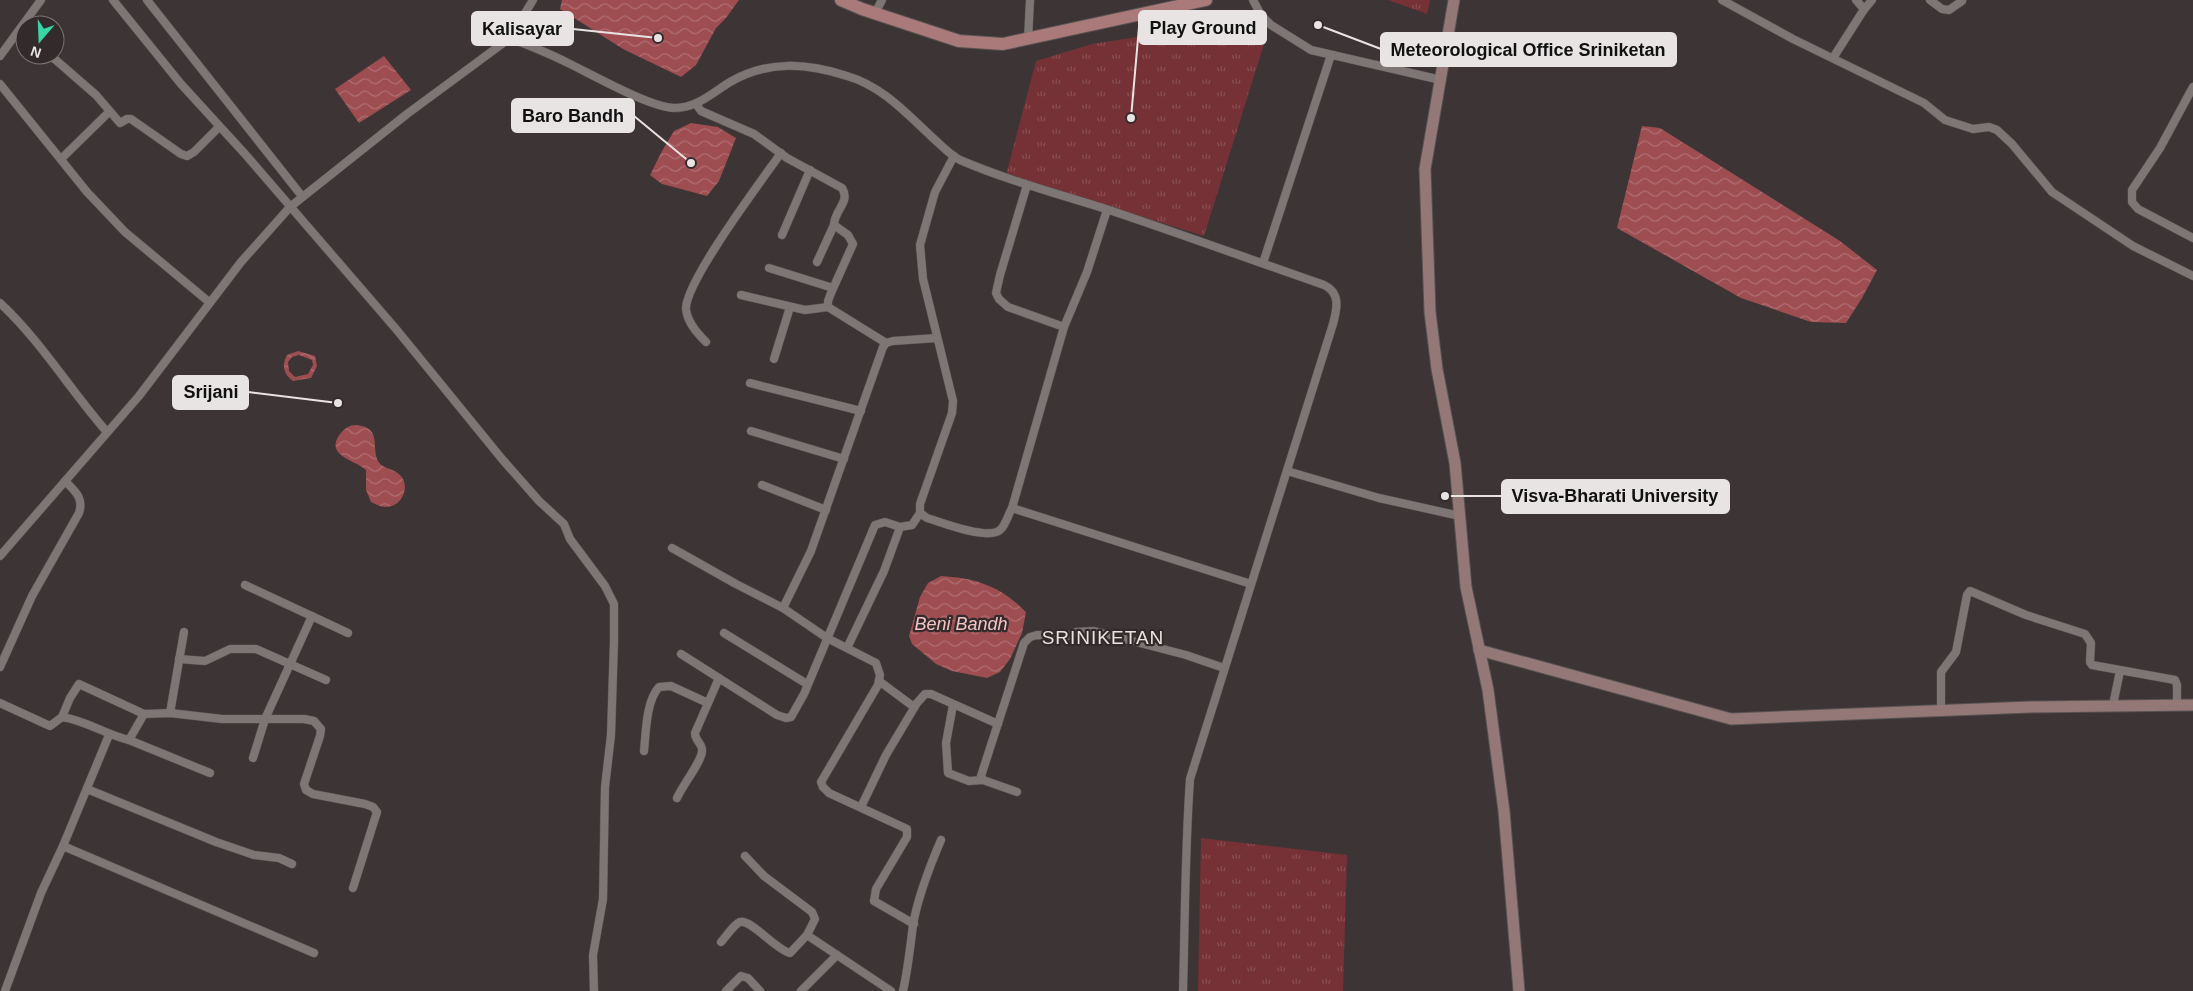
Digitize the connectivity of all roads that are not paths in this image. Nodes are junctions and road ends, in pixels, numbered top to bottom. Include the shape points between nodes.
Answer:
1 (41, 0) edge
2 (113, 0) edge
3 (147, 0) edge
4 (533, 0) edge
5 (841, 0) edge
6 (882, 0) edge
7 (1030, 0) edge
8 (1206, 0) edge
9 (1253, 0) edge
10 (1454, 0) edge
11 (1722, 0) edge
12 (1856, 0) edge
13 (1872, 0) edge
14 (1930, 0) edge
15 (1962, 1) edge
16 (1864, 9) junction
17 (875, 13) junction
18 (32, 15) edge
19 (510, 38) junction
20 (15, 40) edge
21 (1028, 40) junction
22 (1331, 55) junction
23 (0, 56) edge
24 (1833, 58) junction
25 (62, 65) edge
26 (1441, 80) junction
27 (0, 84) edge
28 (2193, 87) edge
29 (696, 104) junction
30 (109, 112) junction
31 (219, 127) junction
32 (781, 153) junction
33 (954, 156) junction
34 (61, 159) junction
35 (810, 170) junction
36 (1027, 185) junction
37 (302, 195) junction
38 (290, 206) junction
39 (1107, 210) junction
40 (834, 225) junction
41 (782, 235) dead end
42 (2193, 238) edge
43 (817, 262) dead end
44 (1263, 264) junction
45 (769, 268) dead end
46 (2193, 276) edge
47 (834, 288) junction
48 (741, 295) dead end
49 (209, 302) junction
50 (0, 303) edge
51 (790, 307) junction
52 (828, 307) junction
53 (1064, 327) junction
54 (938, 338) junction
55 (706, 342) dead end
56 (886, 343) junction
57 (774, 359) dead end
58 (750, 383) dead end
59 (861, 411) junction
60 (750, 431) dead end
61 (108, 432) junction
62 (844, 460) junction
63 (1286, 471) junction
64 (65, 481) junction
65 (762, 485) dead end
66 (1012, 508) junction
67 (826, 510) junction
68 (920, 513) junction
69 (1460, 516) junction
70 (900, 528) junction
71 (672, 548) dead end
72 (0, 556) edge
73 (1251, 584) junction
74 (245, 585) dead end
75 (783, 608) junction
76 (312, 616) junction
77 (184, 632) dead end
78 (348, 633) dead end
79 (724, 633) dead end
80 (827, 638) junction
81 (848, 648) junction
82 (1479, 650) junction
83 (681, 654) dead end
84 (179, 659) junction
85 (291, 664) junction
86 (0, 667) edge
87 (1224, 668) junction
88 (2120, 671) junction
89 (719, 678) junction
90 (326, 680) dead end
91 (879, 681) junction
92 (808, 684) junction
93 (0, 703) edge
94 (708, 703) junction
95 (2177, 704) junction
96 (2193, 704) edge
97 (953, 705) junction
98 (2113, 705) junction
99 (914, 708) junction
100 (1941, 711) junction
101 (170, 713) junction
102 (144, 714) junction
103 (62, 717) junction
104 (265, 719) junction
105 (998, 724) junction
106 (109, 735) junction
107 (129, 740) junction
108 (644, 751) dead end
109 (253, 758) dead end
110 (210, 773) dead end
111 (983, 780) junction
112 (87, 789) junction
113 (1017, 792) dead end
114 (677, 798) dead end
115 (861, 807) junction
116 (941, 840) dead end
117 (63, 846) junction
118 (745, 856) dead end
119 (292, 864) dead end
120 (353, 888) dead end
121 (914, 924) junction
122 (807, 935) junction
123 (721, 942) dead end
124 (314, 953) dead end
125 (837, 955) junction
126 (5, 991) edge
127 (594, 991) edge
128 (726, 991) edge
129 (760, 991) edge
130 (801, 991) edge
131 (891, 991) edge
132 (903, 991) edge
133 (1183, 991) edge
134 (1519, 991) edge

1 - 18 street
2 - 31 street
3 - 37 street
4 - 19 street
5 - 17 main road
6 - 17 street
7 - 21 street
8 - 21 main road
9 - 22 street via 1271,26 1311,50
10 - 26 main road
11 - 24 street
12 - 16 street
13 - 16 street
14 - 15 street via 1949,10
16 - 24 street
17 - 21 main road via 960,41 1003,44
19 - 29 street via 663,106 676,108
19 - 37 street
20 - 23 street
22 - 26 street
22 - 44 street
24 - 46 street via 1924,103 1945,120 1973,129 1989,127 1997,130 2052,192 2133,246
25 - 30 street via 96,94
26 - 69 main road via 1425,169 1430,312 1455,463
27 - 34 street
28 - 42 street via 2131,194 2138,209
29 - 32 street via 701,111 754,134
29 - 33 street via 758,68 803,66 822,69 866,82 886,95
30 - 31 street via 120,123 131,119 186,156
30 - 34 street
31 - 38 street
32 - 35 street
32 - 55 street via 696,279 687,298 686,311 694,329
33 - 36 street
33 - 54 street via 935,192 920,245 923,279
34 - 49 street via 125,232
35 - 40 street via 832,181 846,194
35 - 41 street
36 - 39 street
36 - 53 street via 996,293 1008,307
37 - 38 street
38 - 49 street
38 - 127 street via 539,501 564,524 570,539 605,586 614,604 603,898 593,955
39 - 44 street
39 - 53 street via 1087,272
40 - 43 street
40 - 47 street via 854,244
44 - 63 street via 1324,285 1337,299 1333,324
45 - 47 street
47 - 52 street
48 - 51 street
49 - 61 street
50 - 61 street via 38,344 80,402
51 - 52 street via 815,310
51 - 57 street
52 - 56 street
53 - 66 street
54 - 56 street
54 - 68 street via 953,401 952,413 920,504
56 - 59 street
58 - 59 street
59 - 62 street
60 - 62 street
61 - 64 street
62 - 67 street
63 - 69 street via 1378,498
63 - 73 street
64 - 72 street
64 - 86 street via 81,499 82,505 32,596
65 - 67 street
66 - 68 street via 1000,530 992,534 926,518
66 - 73 street
67 - 75 street via 811,551
68 - 70 street via 912,525
69 - 82 main road via 1466,587
70 - 80 street via 885,522 875,525
70 - 81 street
71 - 75 street
73 - 87 street
74 - 76 street
75 - 80 street
76 - 78 street
76 - 85 street
77 - 84 street
79 - 92 street
80 - 81 street
80 - 92 street
81 - 91 street via 876,663 880,670
82 - 100 main road via 1732,719
82 - 134 main road via 1488,690 1504,811
83 - 89 street
84 - 85 street via 205,661 230,649 247,648
84 - 101 street
85 - 90 street
85 - 104 street
87 - 105 street via 1094,631 1068,636 1037,635 1024,643
87 - 133 street via 1190,778
88 - 95 street via 2175,680
88 - 98 street
88 - 100 street via 2090,664 2091,643 2084,634 2026,615 1970,591 1956,652 1941,672
89 - 92 street via 786,718 795,712
89 - 94 street
91 - 99 street
91 - 115 street via 821,782 829,793
93 - 103 street via 50,726
94 - 108 street via 671,686 660,687 650,708
94 - 114 street via 694,736 702,747 702,754
95 - 96 main road
95 - 98 main road
97 - 99 street via 925,694
97 - 105 street
97 - 111 street via 946,743 948,773 968,781
98 - 100 main road
99 - 115 street via 886,755
101 - 102 street
101 - 104 street via 222,719
102 - 103 street via 79,684
102 - 107 street
103 - 106 street
104 - 109 street
104 - 120 street via 304,719 319,724 320,736 304,784 306,790 365,804 377,812
105 - 111 street via 982,768
106 - 107 street
106 - 112 street
107 - 110 street
111 - 113 street
112 - 117 street
112 - 119 street via 216,842
115 - 121 street via 907,829 907,837 876,889 874,901
116 - 121 street via 926,873
117 - 124 street
117 - 126 street via 41,893
118 - 122 street via 764,876 812,912 815,919
121 - 132 street
122 - 123 street via 792,951 786,952 742,922
122 - 125 street
125 - 130 street
125 - 131 street
128 - 129 street via 741,976 748,978

